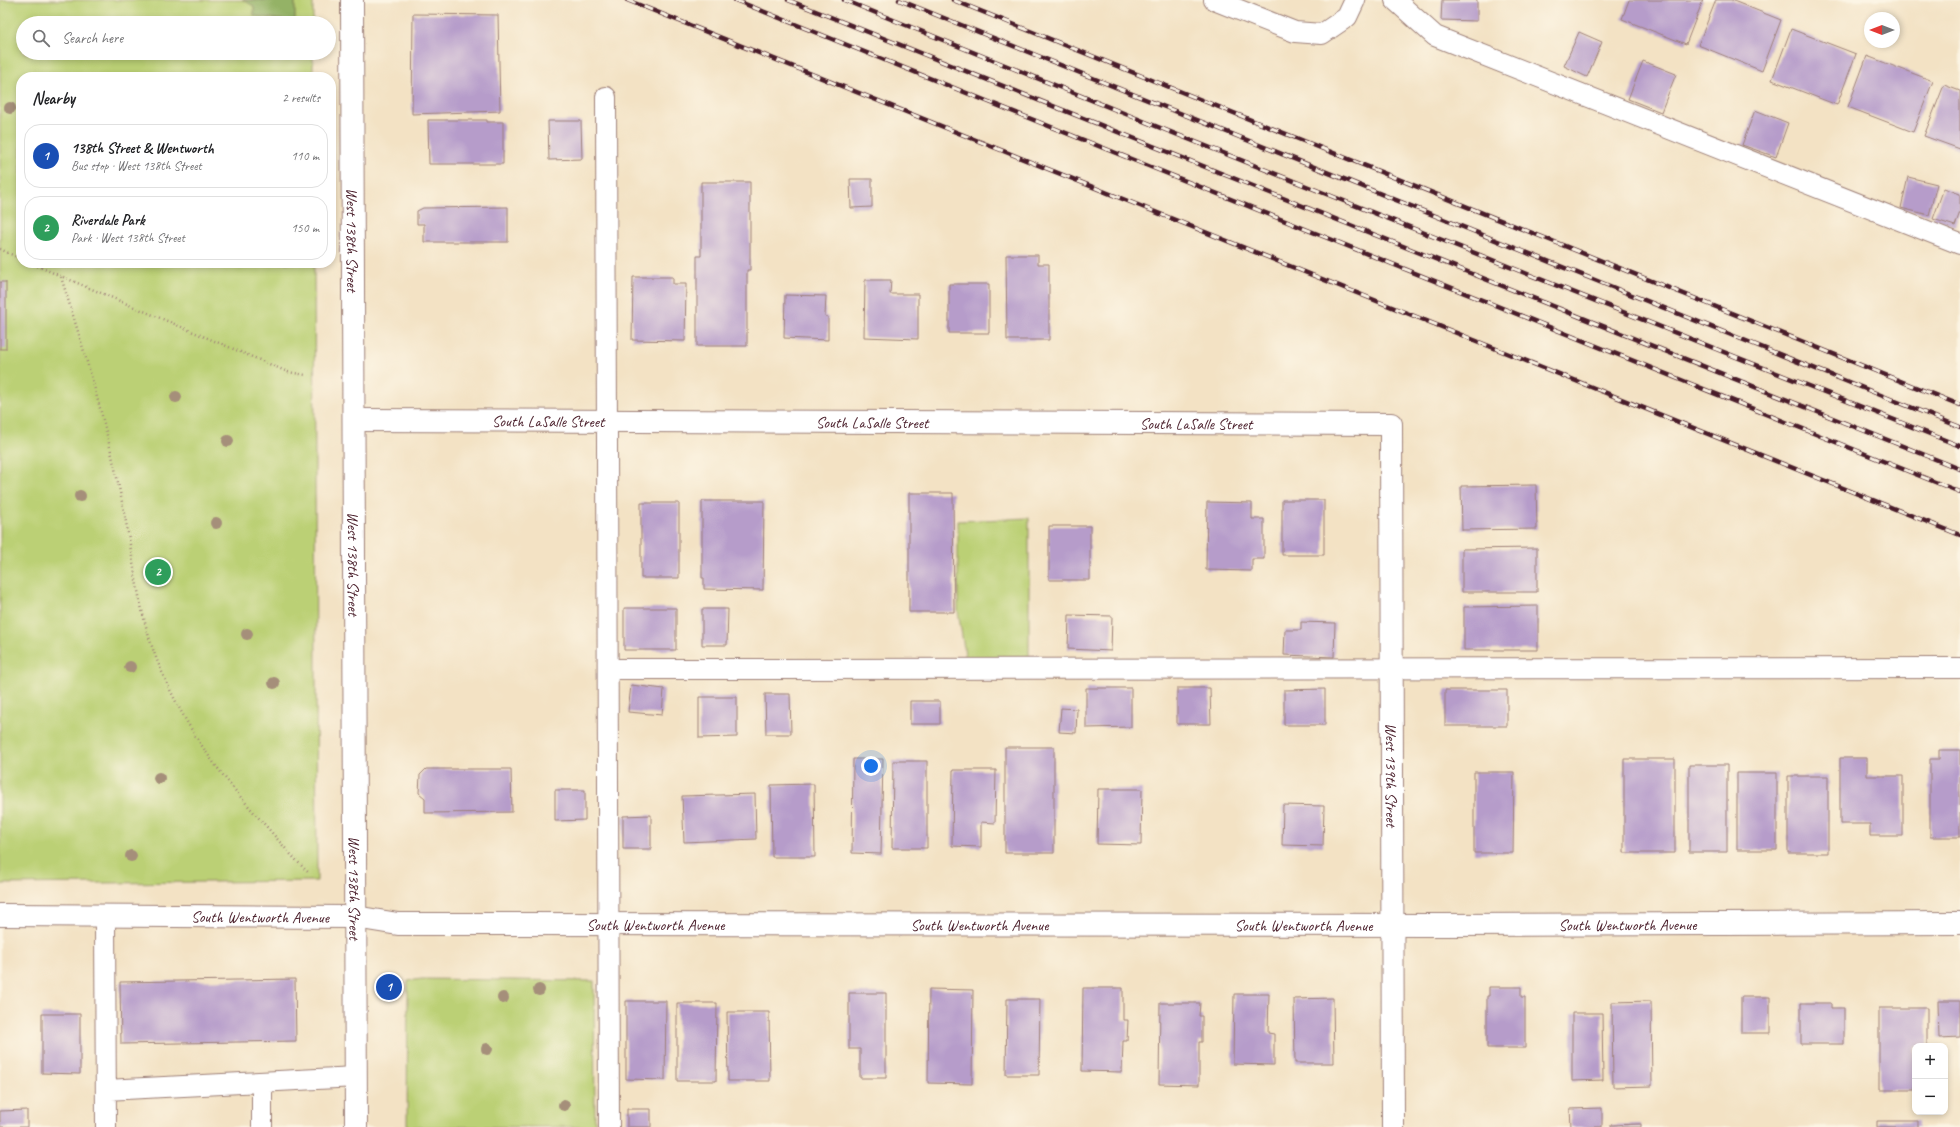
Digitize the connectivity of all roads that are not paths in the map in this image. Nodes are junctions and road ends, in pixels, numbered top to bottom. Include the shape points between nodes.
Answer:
1 (352, 0) edge
2 (1214, 0) edge
3 (1355, 0) edge
4 (1395, 0) edge
5 (606, 97) dead end
6 (1960, 244) edge
7 (354, 420) junction
8 (607, 421) junction
9 (1390, 424) joint
10 (1960, 668) edge
11 (608, 669) junction
12 (1391, 669) junction
13 (0, 916) edge
14 (105, 916) junction
15 (355, 917) junction
16 (608, 923) junction
17 (1960, 923) edge
18 (1392, 926) junction
19 (356, 1077) junction
20 (262, 1082) junction
21 (106, 1090) junction
22 (106, 1127) edge
23 (262, 1127) edge
24 (356, 1127) edge
25 (609, 1127) edge
26 (1393, 1127) edge

1 - 7 street, West 138th Street
2 - 3 lane via 1295,32 1322,34 1347,17
4 - 6 lane via 1435,36
5 - 8 lane
7 - 8 street, South LaSalle Street
7 - 15 street, West 138th Street
8 - 9 street, South LaSalle Street
8 - 11 lane
9 - 12 street, West 139th Street
10 - 12 lane
11 - 12 lane
11 - 16 lane
12 - 18 street, West 139th Street
13 - 14 street, South Wentworth Avenue
14 - 15 street, South Wentworth Avenue
14 - 21 lane
15 - 16 street, South Wentworth Avenue via 398,924
15 - 19 street, West 138th Street
16 - 18 street, South Wentworth Avenue
16 - 25 lane
17 - 18 street, South Wentworth Avenue
18 - 26 street, West 139th Street
19 - 20 lane
19 - 24 street, West 138th Street
20 - 21 lane
20 - 23 lane
21 - 22 lane

